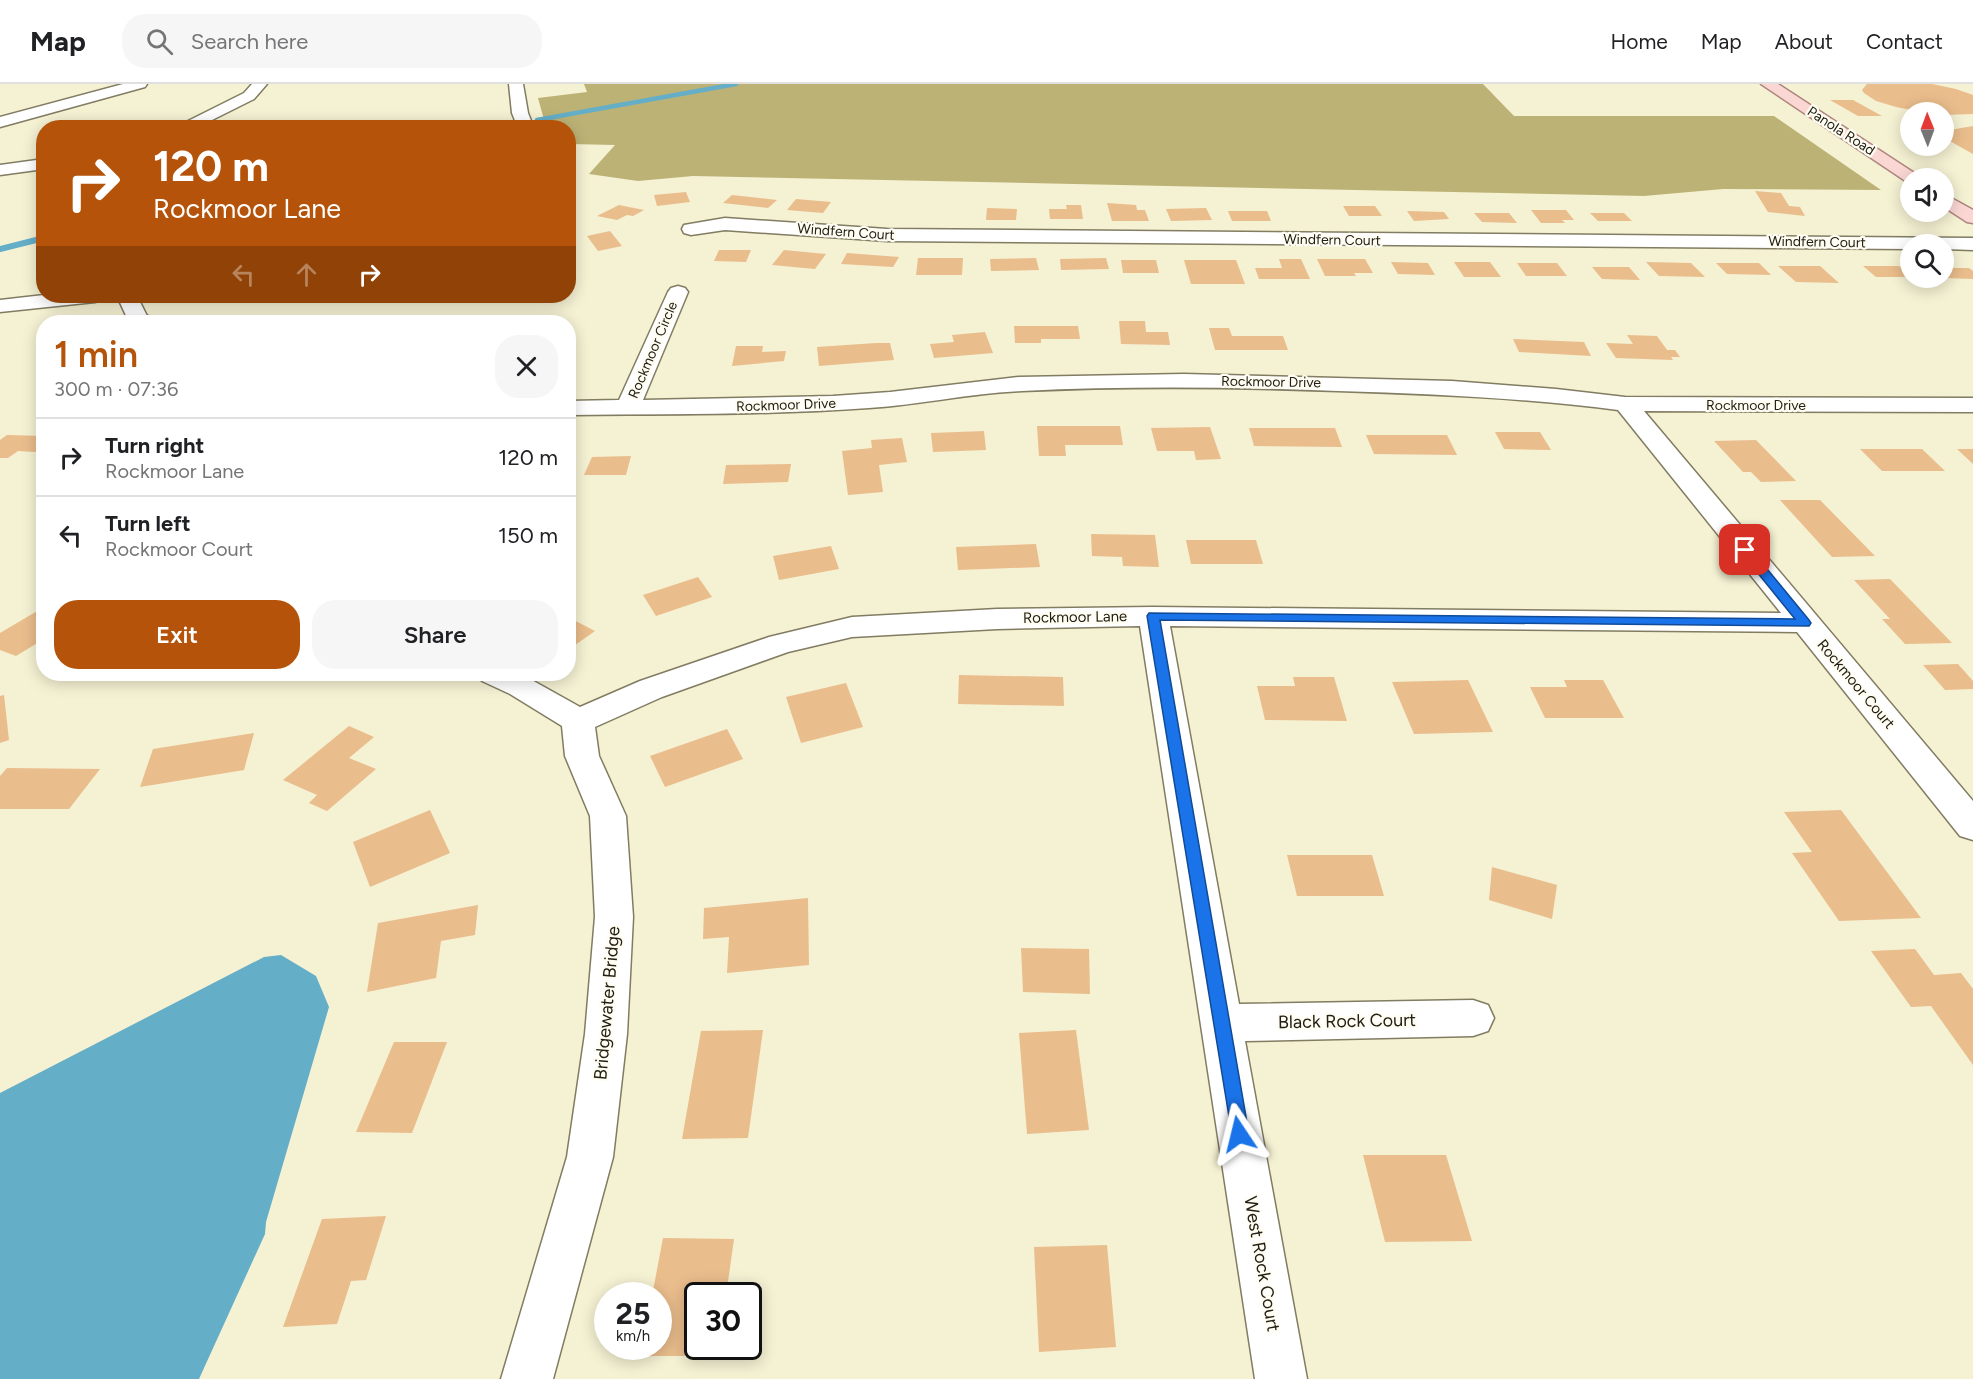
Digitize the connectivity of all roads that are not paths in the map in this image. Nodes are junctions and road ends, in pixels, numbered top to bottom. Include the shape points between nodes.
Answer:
1 (140, 84) edge
2 (260, 84) edge
3 (516, 84) edge
4 (1768, 84) edge
5 (199, 120) edge
6 (523, 120) edge
7 (0, 122) edge
8 (36, 165) edge
9 (0, 170) edge
10 (1900, 170) edge
11 (1954, 206) edge
12 (1973, 218) edge
13 (691, 229) dead end
14 (1973, 244) edge
15 (678, 292) dead end
16 (36, 302) edge
17 (0, 306) edge
18 (1625, 404) junction
19 (1973, 405) edge
20 (576, 408) edge
21 (628, 408) junction
22 (1153, 616) junction
23 (1805, 623) junction
24 (509, 681) edge
25 (578, 721) junction
26 (1973, 826) edge
27 (1473, 1018) dead end
28 (1220, 1023) junction
29 (527, 1379) edge
30 (1281, 1379) edge

1 - 7 street
2 - 5 street via 249,96
3 - 6 street
4 - 10 main road, Panola Road
8 - 9 street
11 - 12 main road
13 - 14 street, Windfern Court via 725,224 887,235
15 - 21 street, Rockmoor Circle
16 - 17 street
18 - 19 street, Rockmoor Drive
18 - 21 street, Rockmoor Drive via 1462,387 1256,381 1019,384 865,402
18 - 23 street, Rockmoor Court
20 - 21 street, Rockmoor Drive
22 - 23 street, Rockmoor Lane
22 - 25 street, Rockmoor Lane via 852,627 780,644 651,689
22 - 28 street, West Rock Court
23 - 26 street, Rockmoor Court
24 - 25 street
25 - 29 street, Bridgewater Bridge via 582,756 608,816 614,917 606,1034 590,1157
27 - 28 street, Black Rock Court
28 - 30 street, West Rock Court

